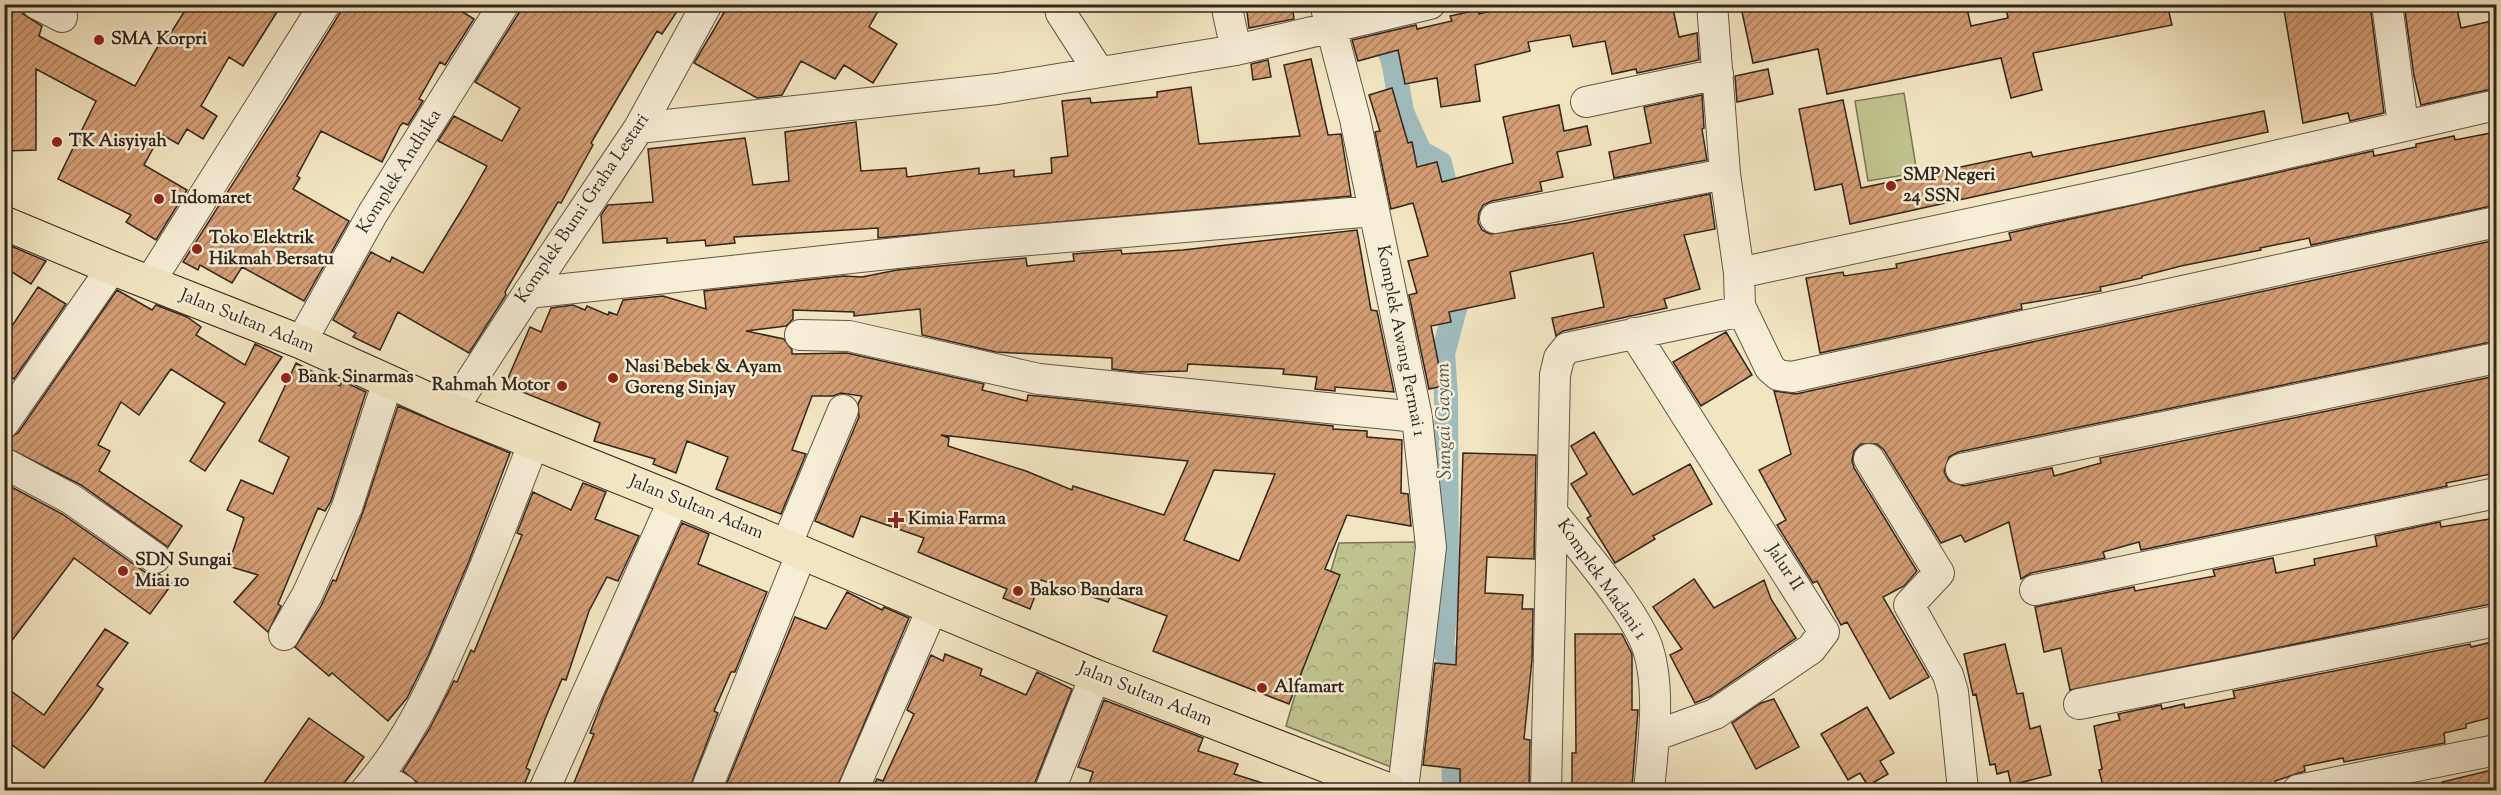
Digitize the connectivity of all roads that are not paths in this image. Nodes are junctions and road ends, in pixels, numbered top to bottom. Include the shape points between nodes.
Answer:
1 (325, 4) edge
2 (504, 4) edge
3 (707, 4) edge
4 (1226, 4) edge
5 (1430, 4) edge
6 (1712, 4) edge
7 (2387, 4) edge
8 (1054, 7) edge
9 (1328, 17) edge
10 (1236, 50) junction
11 (1099, 72) junction
12 (1718, 74) junction
13 (1586, 102) dead end
14 (2496, 105) edge
15 (2403, 125) junction
16 (639, 128) junction
17 (1725, 174) junction
18 (1374, 211) junction
19 (1496, 219) dead end
20 (2496, 222) edge
21 (4, 223) edge
22 (112, 268) junction
23 (1739, 273) junction
24 (149, 283) junction
25 (528, 293) junction
26 (1742, 311) junction
27 (1634, 333) junction
28 (800, 335) dead end
29 (301, 342) junction
30 (2496, 358) edge
31 (388, 381) junction
32 (452, 410) junction
33 (843, 410) dead end
34 (1417, 417) junction
35 (4, 423) edge
36 (534, 442) junction
37 (1869, 459) dead end
38 (4, 463) edge
39 (1961, 469) dead end
40 (2496, 493) edge
41 (674, 499) junction
42 (1553, 513) junction
43 (794, 549) junction
44 (155, 558) dead end
45 (2035, 590) dead end
46 (933, 608) junction
47 (2496, 621) edge
48 (284, 635) dead end
49 (1095, 676) junction
50 (2079, 704) dead end
51 (1654, 736) junction
52 (2496, 750) edge
53 (382, 786) edge
54 (544, 790) edge
55 (706, 790) edge
56 (853, 790) edge
57 (1050, 790) edge
58 (1389, 790) edge
59 (1403, 790) edge
60 (1546, 790) edge
61 (1649, 790) edge
62 (1963, 790) edge
63 (2298, 790) edge

1 - 24 street
2 - 29 street, Komplek Andhika via 373,213
3 - 16 street, Komplek Bumi Graha Lestari
4 - 10 street
5 - 9 street via 1372,17
6 - 12 street
7 - 15 street
8 - 11 street
9 - 10 street
9 - 18 street, Komplek Awang Permai 1
10 - 11 street
11 - 16 street via 997,89
12 - 13 street
12 - 17 street
14 - 15 street
15 - 23 street via 2136,188
16 - 25 street, Komplek Bumi Graha Lestari
17 - 19 street
17 - 23 street
18 - 25 street via 971,244
18 - 34 street, Komplek Awang Permai 1
20 - 26 street via 1792,377 1778,375 1770,368
21 - 22 main road, Jalan Sultan Adam
22 - 24 main road, Jalan Sultan Adam
22 - 35 street
23 - 26 street
24 - 29 main road, Jalan Sultan Adam
25 - 32 street, Komplek Bumi Graha Lestari
26 - 27 street
27 - 42 street via 1567,348 1559,358 1555,375
27 - 51 street, Jalur II via 1824,632 1811,649 1715,714
28 - 34 street via 849,336 1039,379
29 - 31 main road, Jalan Sultan Adam
30 - 39 street
31 - 32 main road, Jalan Sultan Adam
31 - 48 street via 347,507
32 - 36 main road, Jalan Sultan Adam
33 - 43 street
34 - 59 street, Komplek Awang Permai 1 via 1431,547
36 - 41 main road, Jalan Sultan Adam
36 - 53 street via 483,577
37 - 62 street via 1938,573 1909,605 1948,675 1953,692
38 - 44 street via 71,499
40 - 45 street
41 - 43 main road, Jalan Sultan Adam
41 - 54 street
42 - 51 street, Komplek Madani 1 via 1644,637 1652,665
42 - 60 street
43 - 46 main road, Jalan Sultan Adam
43 - 55 street
46 - 49 main road, Jalan Sultan Adam
46 - 56 street
47 - 50 street
49 - 57 street
49 - 58 main road, Jalan Sultan Adam
51 - 61 street, Komplek Madani 1
52 - 63 street

